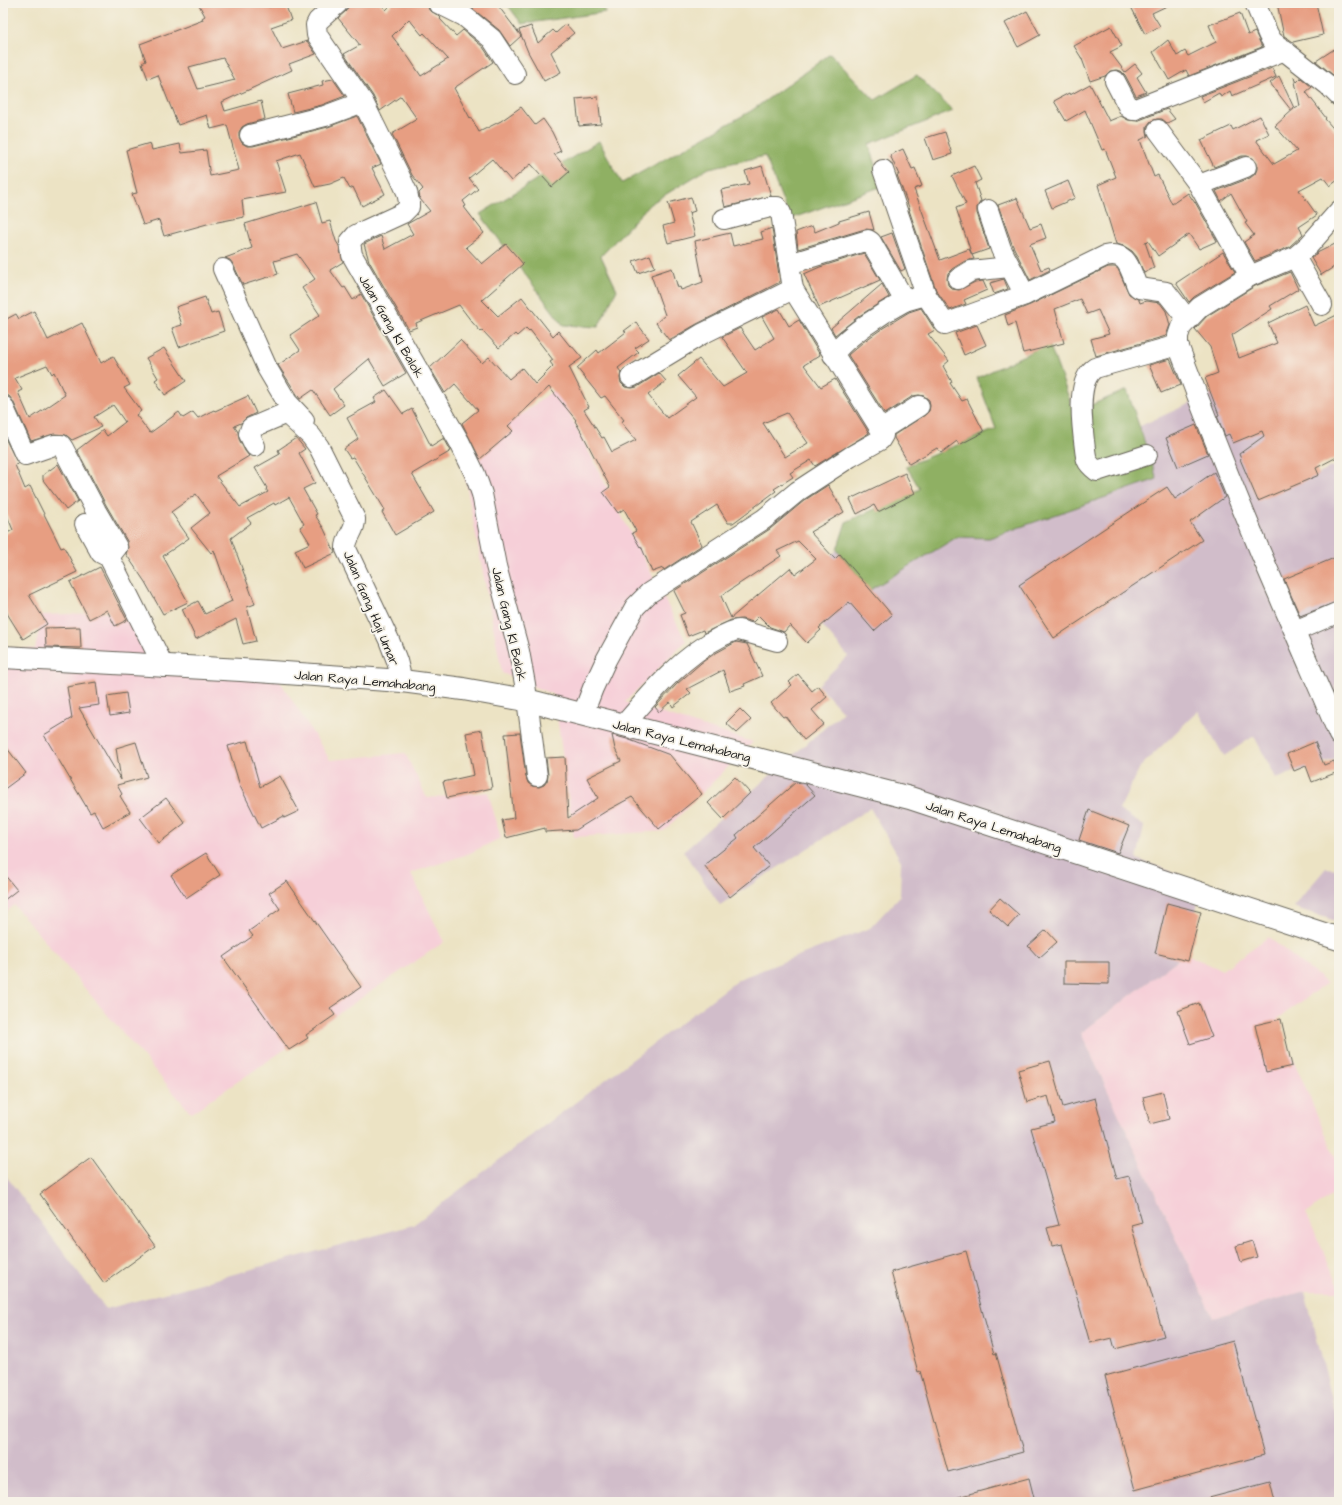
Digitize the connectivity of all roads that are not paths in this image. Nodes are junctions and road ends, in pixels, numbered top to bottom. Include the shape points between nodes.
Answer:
1 (438, 3) edge
2 (1255, 3) edge
3 (335, 4) edge
4 (1285, 50) junction
5 (515, 74) dead end
6 (1115, 81) dead end
7 (1335, 86) edge
8 (363, 102) junction
9 (1158, 130) dead end
10 (250, 135) dead end
11 (1246, 167) dead end
12 (883, 170) dead end
13 (1199, 185) junction
14 (988, 210) dead end
15 (1339, 211) edge
16 (724, 219) dead end
17 (1295, 257) junction
18 (789, 264) junction
19 (1009, 267) junction
20 (224, 269) dead end
21 (1250, 276) junction
22 (958, 279) dead end
23 (793, 289) junction
24 (926, 295) junction
25 (1025, 295) junction
26 (905, 301) junction
27 (1322, 305) dead end
28 (1188, 320) junction
29 (1178, 345) junction
30 (833, 355) junction
31 (631, 377) dead end
32 (3, 406) edge
33 (919, 406) dead end
34 (881, 430) junction
35 (255, 446) dead end
36 (1147, 455) dead end
37 (332, 470) junction
38 (85, 524) dead end
39 (108, 557) junction
40 (1339, 612) edge
41 (1295, 632) junction
42 (777, 641) dead end
43 (3, 657) edge
44 (164, 666) junction
45 (402, 681) junction
46 (526, 700) junction
47 (583, 714) junction
48 (624, 725) junction
49 (1339, 735) edge
50 (537, 776) dead end
51 (1339, 939) edge

1 - 5 street via 464,16 492,38
2 - 4 street via 1272,41
3 - 8 street, Jalan Gang Kl Balok via 318,21 317,35
4 - 6 street via 1133,110
4 - 7 street
8 - 10 street via 325,116
8 - 46 street, Jalan Gang Kl Balok via 400,176 407,192 409,207 403,213 356,235 350,242 352,255 460,443 475,474 482,494 496,566 518,651
9 - 13 street
11 - 13 street
12 - 24 street
13 - 21 street
14 - 19 street
15 - 17 street
16 - 18 street via 777,207 781,212
17 - 21 street
17 - 27 street
18 - 23 street
18 - 26 street via 868,240
19 - 22 street via 971,271
19 - 25 street
20 - 37 street via 280,391 318,434 332,462
21 - 28 street via 1200,307
23 - 30 street
23 - 31 street via 689,341
24 - 25 street via 945,324
24 - 26 street
25 - 28 street via 1105,256 1116,254 1126,260 1137,286 1166,292
26 - 30 street via 845,341
28 - 29 street via 1181,327
29 - 36 street via 1095,368 1089,372 1086,379 1081,415 1087,460 1092,467 1097,471 1104,470
29 - 41 street
30 - 34 street
32 - 39 street via 25,455 54,445 63,448 117,547
33 - 34 street
34 - 47 street via 883,435 880,440 850,457 798,492 764,519 649,593 635,608 606,660
35 - 37 street via 249,434 251,428 284,414 288,415 311,436
37 - 45 street, Jalan Gang Haji Umar via 355,519 356,525 346,543 346,549 389,640
38 - 39 street via 101,553
39 - 44 street
40 - 41 street
41 - 49 street
42 - 48 street via 739,630 716,639 690,656
43 - 44 main road, Jalan Raya Lemahabang
44 - 45 main road, Jalan Raya Lemahabang
45 - 46 main road, Jalan Raya Lemahabang via 463,688
46 - 47 main road, Jalan Raya Lemahabang
46 - 50 street
47 - 48 main road, Jalan Raya Lemahabang
48 - 51 main road, Jalan Raya Lemahabang via 910,798

